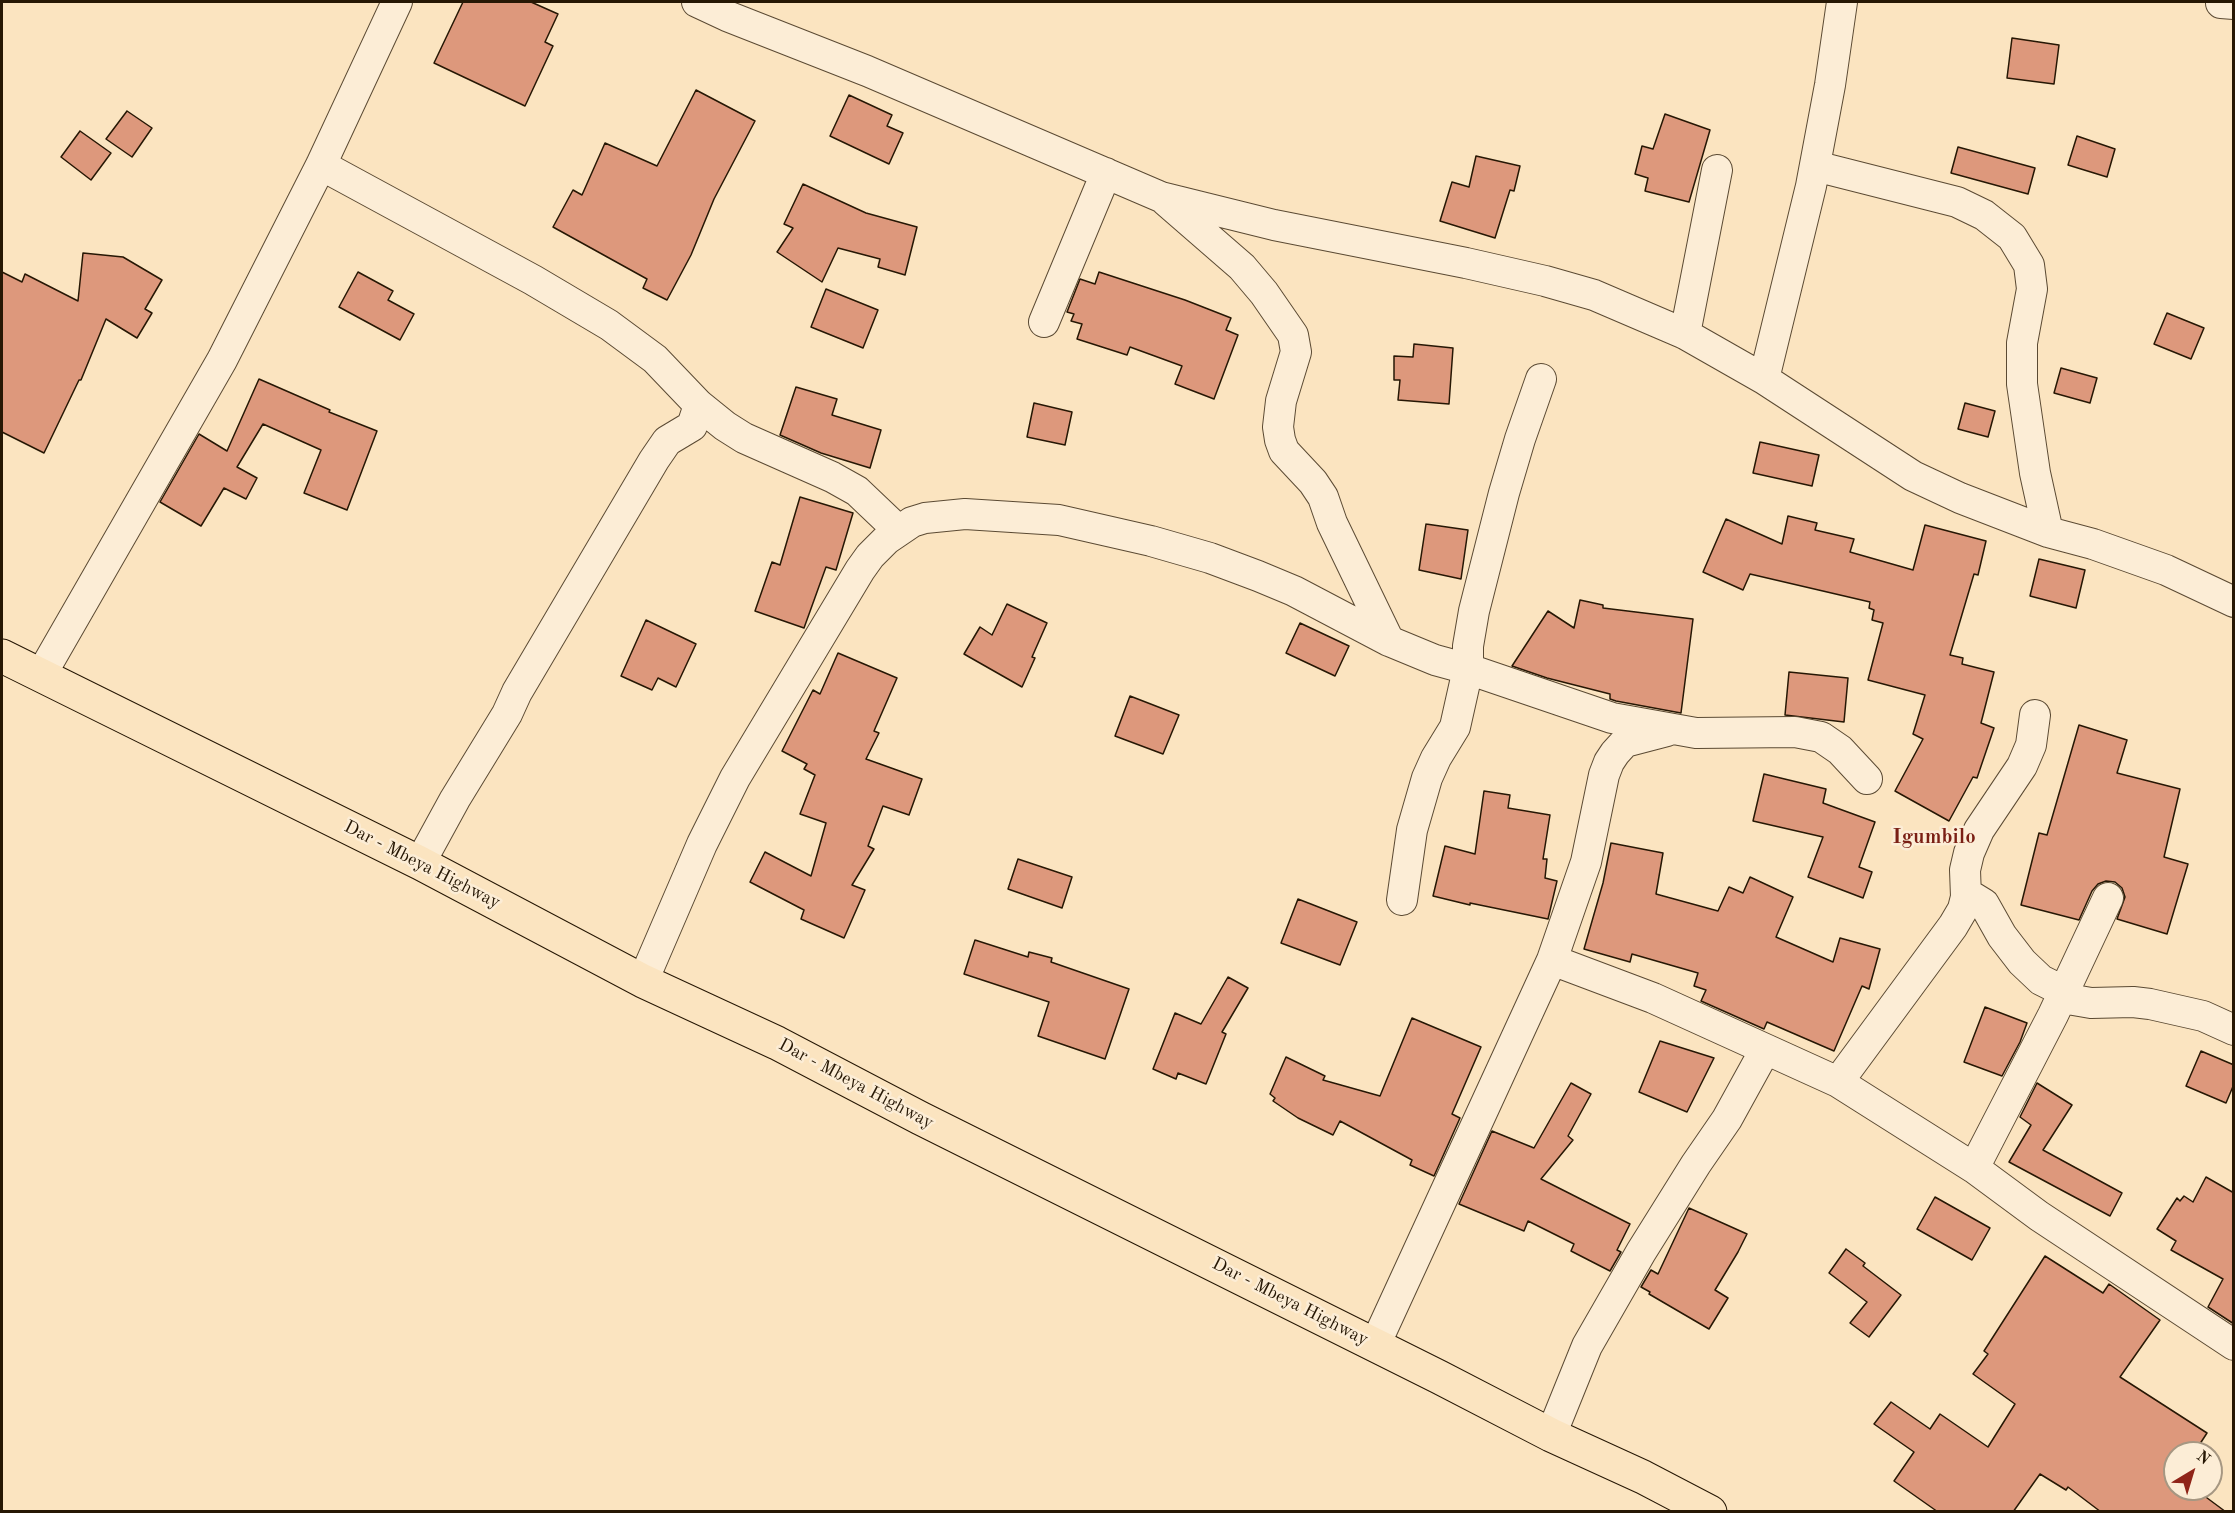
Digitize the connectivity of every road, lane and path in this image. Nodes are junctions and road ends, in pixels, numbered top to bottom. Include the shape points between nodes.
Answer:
1 (397, 2) edge
2 (697, 2) edge
3 (1842, 2) edge
4 (321, 165) junction
5 (1815, 166) junction
6 (1717, 170) dead end
7 (1106, 174) junction
8 (1161, 197) junction
9 (1044, 322) dead end
10 (1685, 334) junction
11 (1541, 379) dead end
12 (1764, 379) junction
13 (699, 405) junction
14 (898, 530) junction
15 (2048, 532) junction
16 (2234, 602) edge
17 (1389, 641) junction
18 (2, 656) edge
19 (1467, 669) junction
20 (40, 675) junction
21 (2035, 716) dead end
22 (1673, 729) junction
23 (1867, 779) dead end
24 (420, 863) junction
25 (1966, 893) junction
26 (2108, 898) dead end
27 (1402, 900) dead end
28 (1552, 960) junction
29 (643, 981) junction
30 (2063, 994) junction
31 (2234, 1030) edge
32 (1765, 1050) junction
33 (1838, 1082) junction
34 (1974, 1168) junction
35 (1375, 1345) junction
36 (2234, 1346) edge
37 (1551, 1435) junction
38 (1710, 1512) edge

1 - 4 street
2 - 7 street
3 - 5 street
4 - 13 street via 609,325 655,359
4 - 20 street via 222,360
5 - 12 street
5 - 15 street via 1957,202 1984,215 2012,237 2029,265 2032,289 2022,343 2022,384
6 - 10 street
7 - 8 street
7 - 9 street
8 - 10 street via 1274,225 1545,281 1594,295
8 - 17 street via 1242,267 1293,335 1296,352 1281,401 1280,440 1284,451 1323,497
10 - 12 street
11 - 19 street via 1504,493 1474,611
12 - 15 street via 1913,476
13 - 14 street via 744,438 857,491
13 - 24 street via 692,426 667,441 654,460
14 - 17 street via 940,515 1059,520 1210,558 1294,591
14 - 29 street via 860,570 735,778
15 - 16 street via 2166,570
17 - 19 street
18 - 20 highway, Dar - Mbeya Highway
19 - 22 street via 1612,718
19 - 27 street via 1455,727 1427,778 1412,830
20 - 24 highway, Dar - Mbeya Highway
21 - 25 street via 2031,745 2022,766 1979,830 1969,853
22 - 23 street via 1722,734 1795,732 1821,737 1840,750
22 - 28 street via 1625,742 1609,762 1586,862
24 - 29 highway, Dar - Mbeya Highway
25 - 30 street via 1984,904 2022,962
25 - 33 street via 1963,909 1953,926
26 - 30 street
28 - 32 street via 1653,998
28 - 35 street
29 - 35 highway, Dar - Mbeya Highway via 777,1042 920,1118
30 - 31 street via 2091,1003 2150,1004 2203,1016
30 - 34 street
32 - 33 street
32 - 37 street via 1587,1346
33 - 34 street
34 - 36 street via 2056,1228
35 - 37 highway, Dar - Mbeya Highway
37 - 38 highway, Dar - Mbeya Highway

